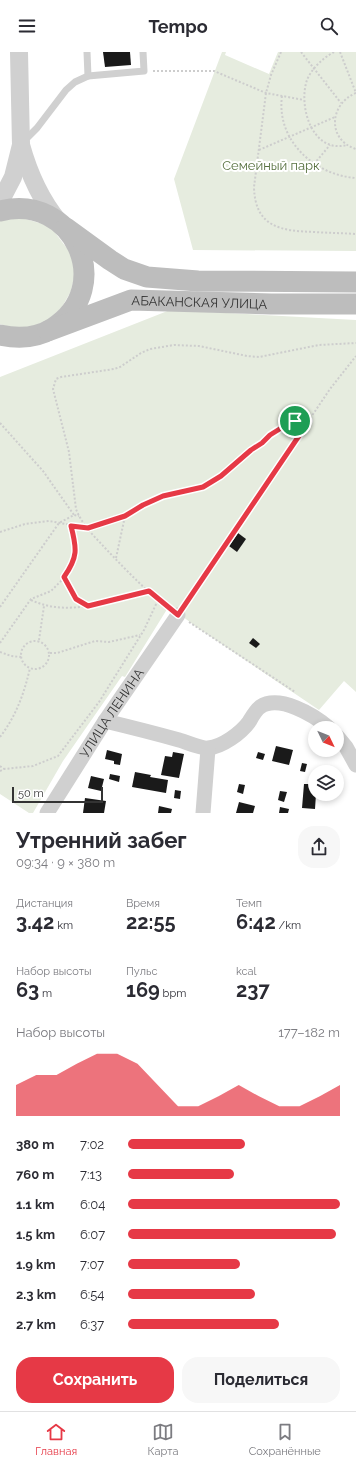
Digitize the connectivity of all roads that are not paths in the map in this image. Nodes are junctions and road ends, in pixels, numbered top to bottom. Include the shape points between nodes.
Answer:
1 (19, 52) edge
2 (87, 52) edge
3 (143, 52) edge
4 (88, 76) junction
5 (21, 144) junction
6 (0, 202) edge
7 (0, 211) edge
8 (62, 225) junction
9 (356, 282) edge
10 (356, 304) edge
11 (45, 332) junction
12 (0, 335) edge
13 (0, 348) edge
14 (178, 615) road end
15 (105, 721) junction
16 (321, 721) edge
17 (344, 745) edge
18 (208, 748) junction
19 (356, 765) edge
20 (47, 813) edge
21 (203, 813) edge

1 - 5 street
2 - 4 lane
3 - 4 lane via 144,71
4 - 5 lane via 66,90 37,128
5 - 6 street via 13,177
5 - 8 street via 35,185 48,208
7 - 8 main road, АБАКАНСКАЯ УЛИЦА via 31,209 46,214
8 - 9 main road, АБАКАНСКАЯ УЛИЦА via 124,269 147,277 198,281
8 - 11 main road via 75,240 82,255 82,288 67,317
10 - 11 main road, АБАКАНСКАЯ УЛИЦА via 131,300
11 - 12 main road via 20,338
11 - 13 main road
14 - 15 street, УЛИЦА ЛЕНИНА
15 - 18 street
15 - 20 street, УЛИЦА ЛЕНИНА
16 - 18 street via 307,712 272,703 260,707 238,733 227,741
17 - 19 street
18 - 21 street

